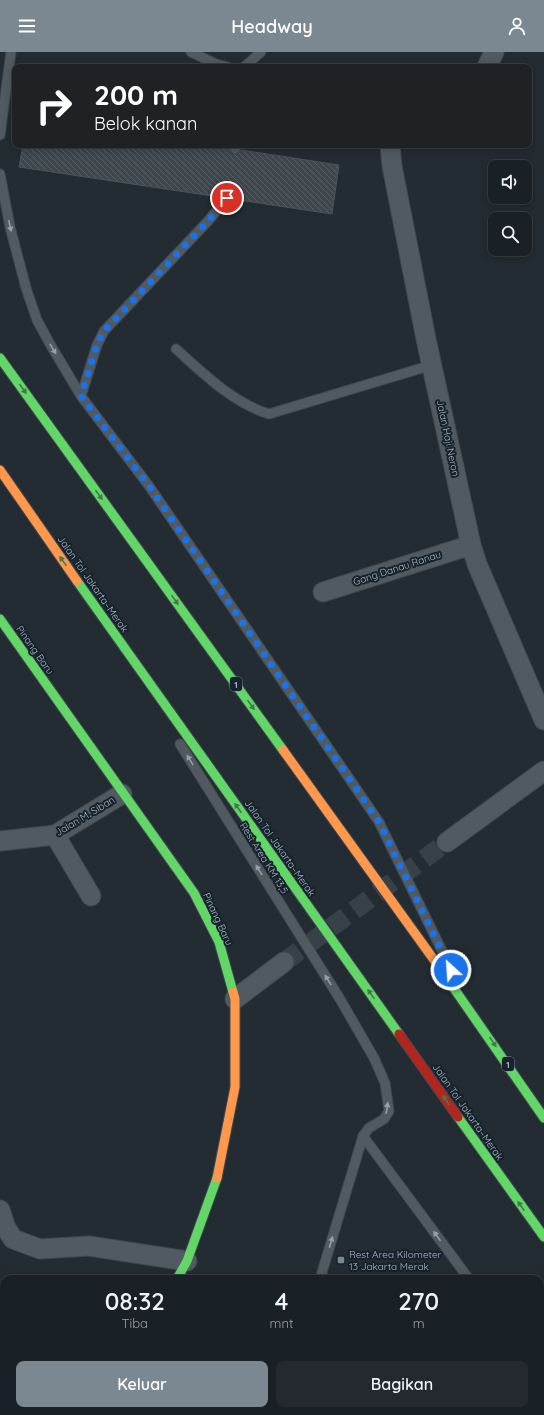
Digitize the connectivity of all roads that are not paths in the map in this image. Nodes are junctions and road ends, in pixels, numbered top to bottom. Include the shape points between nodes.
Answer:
1 (11, 52) edge
2 (191, 52) edge
3 (261, 52) edge
4 (494, 52) edge
5 (212, 64) edge
6 (247, 64) edge
7 (488, 64) edge
8 (0, 135) edge
9 (390, 148) edge
10 (0, 174) edge
11 (227, 198) dead end
12 (176, 349) dead end
13 (0, 358) edge
14 (432, 364) junction
15 (81, 396) junction
16 (0, 470) edge
17 (471, 545) junction
18 (323, 592) dead end
19 (85, 593) junction
20 (0, 619) edge
21 (544, 720) edge
22 (544, 771) edge
23 (122, 794) junction
24 (55, 835) junction
25 (0, 841) edge
26 (447, 842) tunnel mouth
27 (91, 896) dead end
28 (284, 962) tunnel mouth
29 (235, 998) junction
30 (471, 1010) junction
31 (544, 1118) edge
32 (363, 1136) junction
33 (0, 1210) edge
34 (544, 1237) edge
35 (187, 1261) junction
36 (179, 1275) edge
37 (321, 1275) edge
38 (466, 1275) edge

1 - 8 lane
2 - 5 lane
3 - 6 lane
4 - 7 street
9 - 14 street, Jalan Haji Neron
10 -> 15 lane via 15,250 37,320
11 - 15 lane via 104,331 97,344
12 - 14 lane via 214,383 257,410 270,414
13 -> 30 main road, 1
14 - 17 street, Jalan Haji Neron
15 - 30 lane via 149,486 379,822
19 -> 16 main road, Jalan Tol Jakarta–Merak
17 - 18 street, Gang Danau Ranau
17 - 21 street, Jalan Haji Neron
32 -> 19 lane, Rest Area KM 13,5 via 369,1128 384,1119 388,1111 385,1083 374,1058
34 -> 19 main road, Jalan Tol Jakarta–Merak
20 - 23 main road, Pinang Baru
22 - 26 street
23 - 24 street, Jalan M. Siban
23 - 29 main road, Pinang Baru via 194,893 219,942
24 - 25 street, Jalan M. Siban
24 - 27 street
28 - 29 street
29 - 35 main road, Pinang Baru via 235,1087 217,1179
30 -> 31 main road, 1
37 -> 32 lane
38 -> 32 lane
33 - 35 street via 6,1228 13,1238 40,1248 89,1246
35 - 36 main road, Pinang Baru

